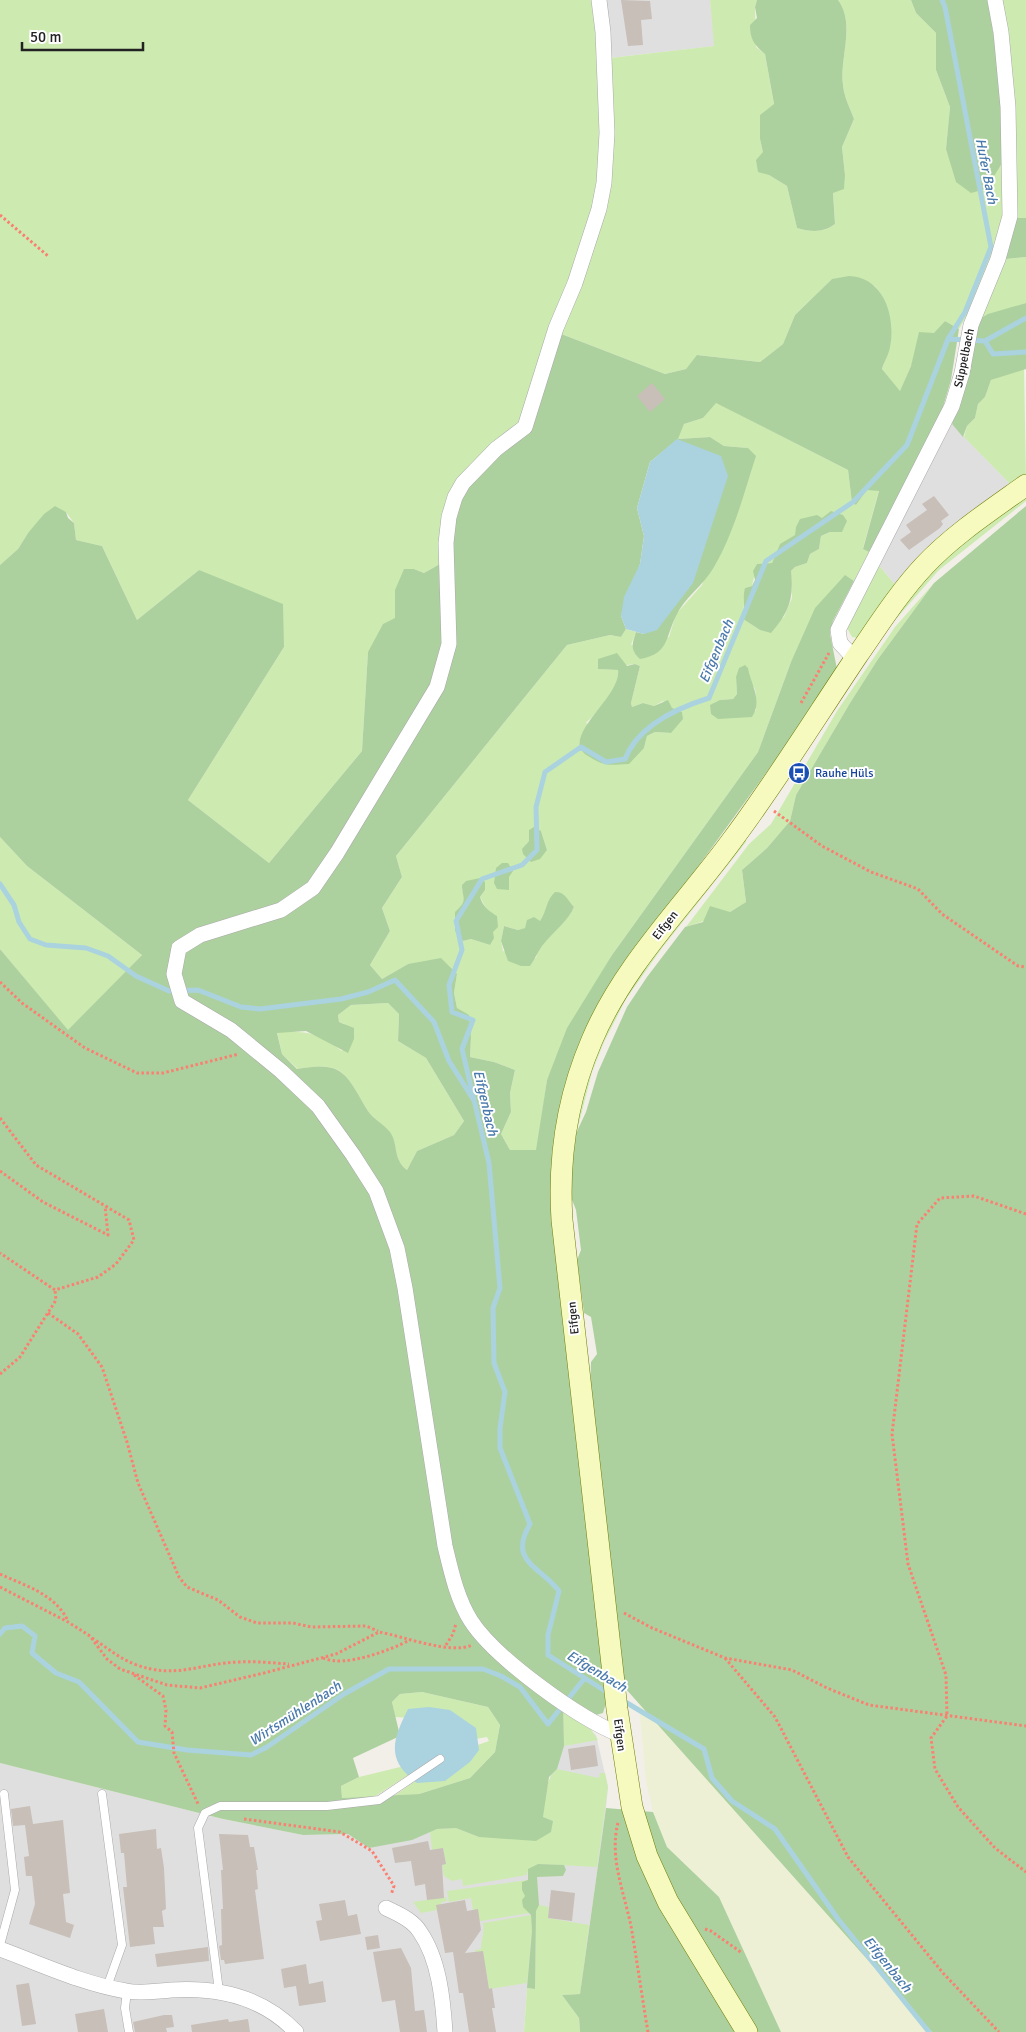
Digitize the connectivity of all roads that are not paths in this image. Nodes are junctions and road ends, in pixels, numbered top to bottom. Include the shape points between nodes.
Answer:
1 (599, 0) edge
2 (995, 0) edge
3 (1026, 486) edge
4 (855, 659) junction
5 (620, 1729) junction
6 (440, 1759) dead end
7 (4, 1794) dead end
8 (102, 1794) dead end
9 (386, 1908) road end
10 (0, 1945) edge
11 (0, 1949) edge
12 (107, 1987) junction
13 (126, 1991) junction
14 (219, 1991) junction
15 (129, 2032) edge
16 (296, 2032) edge
17 (445, 2032) edge
18 (747, 2032) edge

1 - 5 street via 607,156 599,209 525,427 496,449 462,483 455,497 446,543 448,644 437,687 313,888 281,910 200,935 179,948 174,974 182,1001 231,1030 318,1106 376,1191 397,1248 445,1546 464,1608 484,1639 522,1672 598,1726
2 - 4 street, Süppelbach via 1008,107 1010,216 998,259 971,325 952,406 838,630 840,643
3 - 4 main road, Eifgen via 925,564
4 - 5 main road, Eifgen via 759,801 618,989 580,1068 569,1112 561,1160 562,1220
5 - 18 main road, Eifgen via 632,1807 647,1856 668,1902
6 - 14 lane via 379,1800 327,1806 220,1806 205,1813 198,1828
7 - 10 lane via 16,1890
8 - 12 lane via 122,1945
9 - 17 street via 409,1921 420,1931 426,1943 438,1981
11 - 12 street
12 - 13 street
13 - 14 street
13 - 15 lane
14 - 16 street via 262,2005

